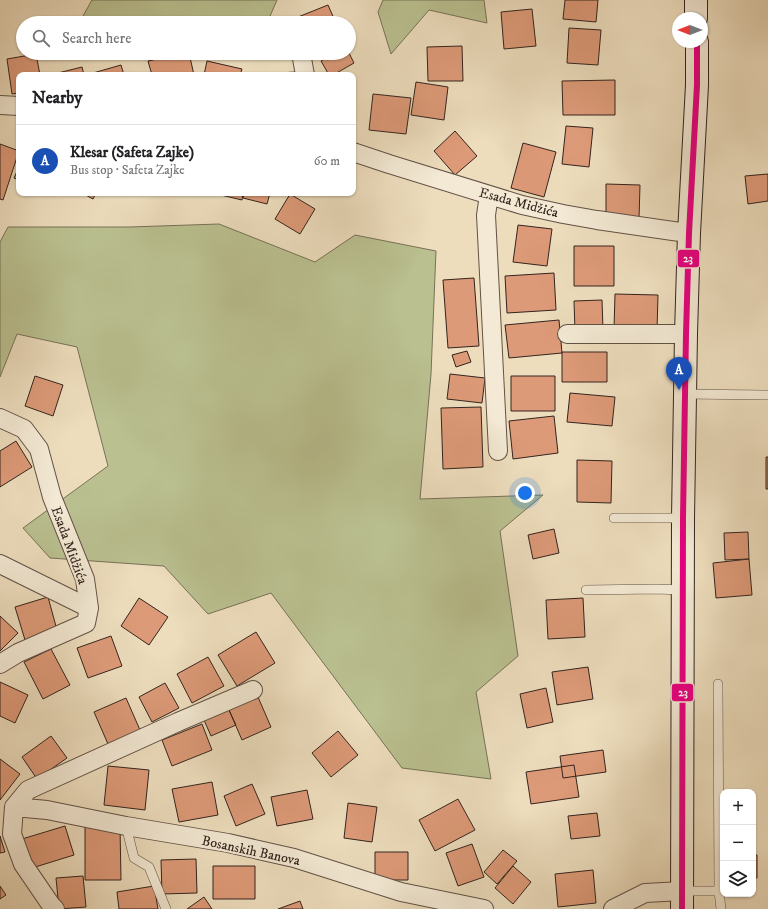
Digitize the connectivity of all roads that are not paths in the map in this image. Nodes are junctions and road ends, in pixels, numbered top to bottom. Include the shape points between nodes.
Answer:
1 (696, 0) edge
2 (696, 12) edge
3 (697, 48) edge
4 (302, 60) edge
5 (304, 72) edge
6 (0, 105) edge
7 (16, 106) edge
8 (356, 153) edge
9 (489, 194) junction
10 (689, 233) junction
11 (567, 334) dead end
12 (686, 334) junction
13 (685, 394) junction
14 (768, 395) edge
15 (0, 418) edge
16 (498, 451) dead end
17 (614, 518) dead end
18 (683, 518) junction
19 (0, 564) edge
20 (586, 590) dead end
21 (683, 590) junction
22 (89, 608) junction
23 (0, 664) edge
24 (718, 684) dead end
25 (253, 690) dead end
26 (14, 807) junction
27 (126, 826) junction
28 (719, 891) junction
29 (682, 900) edge
30 (55, 909) edge
31 (166, 909) edge
32 (484, 909) edge
33 (613, 909) edge
34 (721, 909) edge

1 - 2 main road
3 - 10 main road
4 - 5 street
6 - 7 street
8 - 9 street, Esada Midžića
9 - 10 street, Esada Midžića via 522,205 563,214
9 - 16 street via 486,215
10 - 12 main road
11 - 12 street
12 - 13 main road
13 - 14 lane
13 - 18 main road
15 - 22 street, Esada Midžića via 24,429 39,449 52,497 85,579
17 - 18 lane
18 - 21 main road
19 - 22 street
20 - 21 lane
21 - 29 main road
22 - 23 street via 86,623 18,653
24 - 28 lane
25 - 26 street via 28,790
26 - 27 street, Bosanskih Banova via 47,810
26 - 30 street via 12,834 23,864
27 - 31 lane via 134,858 149,867
27 - 32 street, Bosanskih Banova via 228,843 286,856 401,892
28 - 29 lane
28 - 34 lane
29 - 33 street via 645,893

